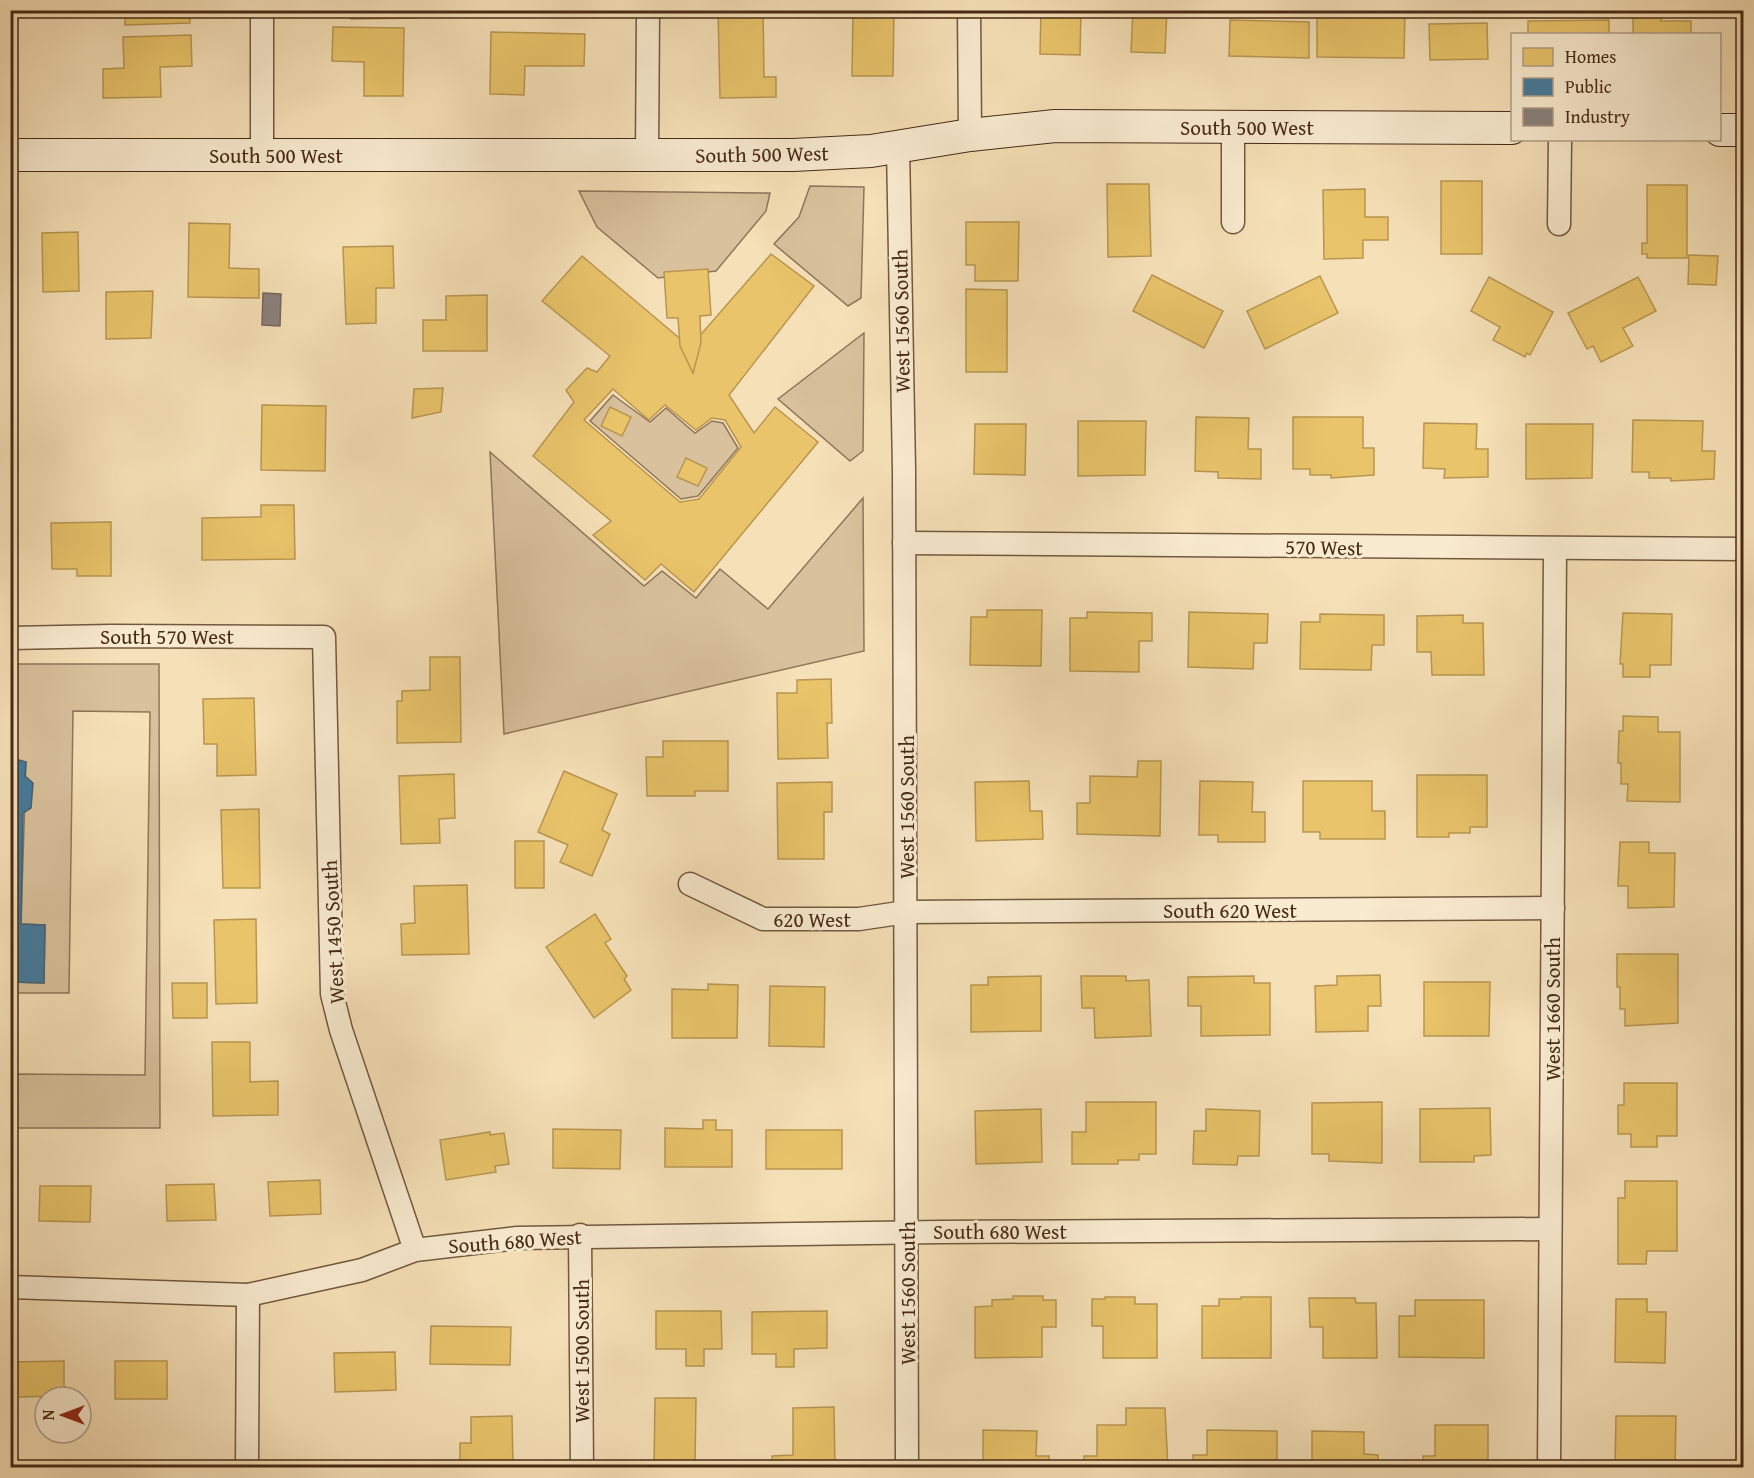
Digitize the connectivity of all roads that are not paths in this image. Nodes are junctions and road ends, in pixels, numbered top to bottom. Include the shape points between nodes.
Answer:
1 (262, 10) edge
2 (648, 10) edge
3 (969, 10) edge
4 (1233, 126) junction
5 (1511, 129) edge
6 (1721, 130) edge
7 (1743, 130) edge
8 (970, 135) junction
9 (1560, 141) edge
10 (898, 147) junction
11 (10, 155) edge
12 (262, 155) junction
13 (647, 156) junction
14 (1233, 222) dead end
15 (1559, 224) dead end
16 (904, 543) junction
17 (1743, 549) edge
18 (1555, 550) junction
19 (324, 637) joint
20 (10, 638) edge
21 (690, 885) dead end
22 (1553, 908) junction
23 (906, 912) junction
24 (1550, 1229) junction
25 (907, 1232) junction
26 (580, 1235) junction
27 (415, 1250) junction
28 (10, 1287) edge
29 (248, 1296) junction
30 (247, 1466) edge
31 (582, 1467) edge
32 (907, 1467) edge
33 (1550, 1467) edge

1 - 12 street
2 - 13 street
3 - 8 street
4 - 5 main road, South 500 West
4 - 8 main road, South 500 West via 1055,126
4 - 14 street
6 - 7 main road
8 - 10 main road, South 500 West
9 - 15 street
10 - 13 main road, South 500 West via 804,155
10 - 16 street, West 1560 South
11 - 12 main road, South 500 West
12 - 13 main road, South 500 West
16 - 18 street, 570 West
16 - 23 street, West 1560 South
17 - 18 street, 570 West
18 - 22 street, West 1660 South
19 - 20 street, South 570 West
19 - 27 street, West 1450 South via 332,994 344,1041
21 - 23 street, 620 West via 763,919 859,919
22 - 23 street, South 620 West
22 - 24 street, West 1660 South
23 - 25 street, West 1560 South
24 - 25 street, South 680 West
24 - 33 street, West 1660 South
25 - 26 street, South 680 West
25 - 32 street, West 1560 South
26 - 27 street, South 680 West
26 - 31 street, West 1500 South
27 - 29 street, South 680 West via 362,1270
28 - 29 street
29 - 30 street

